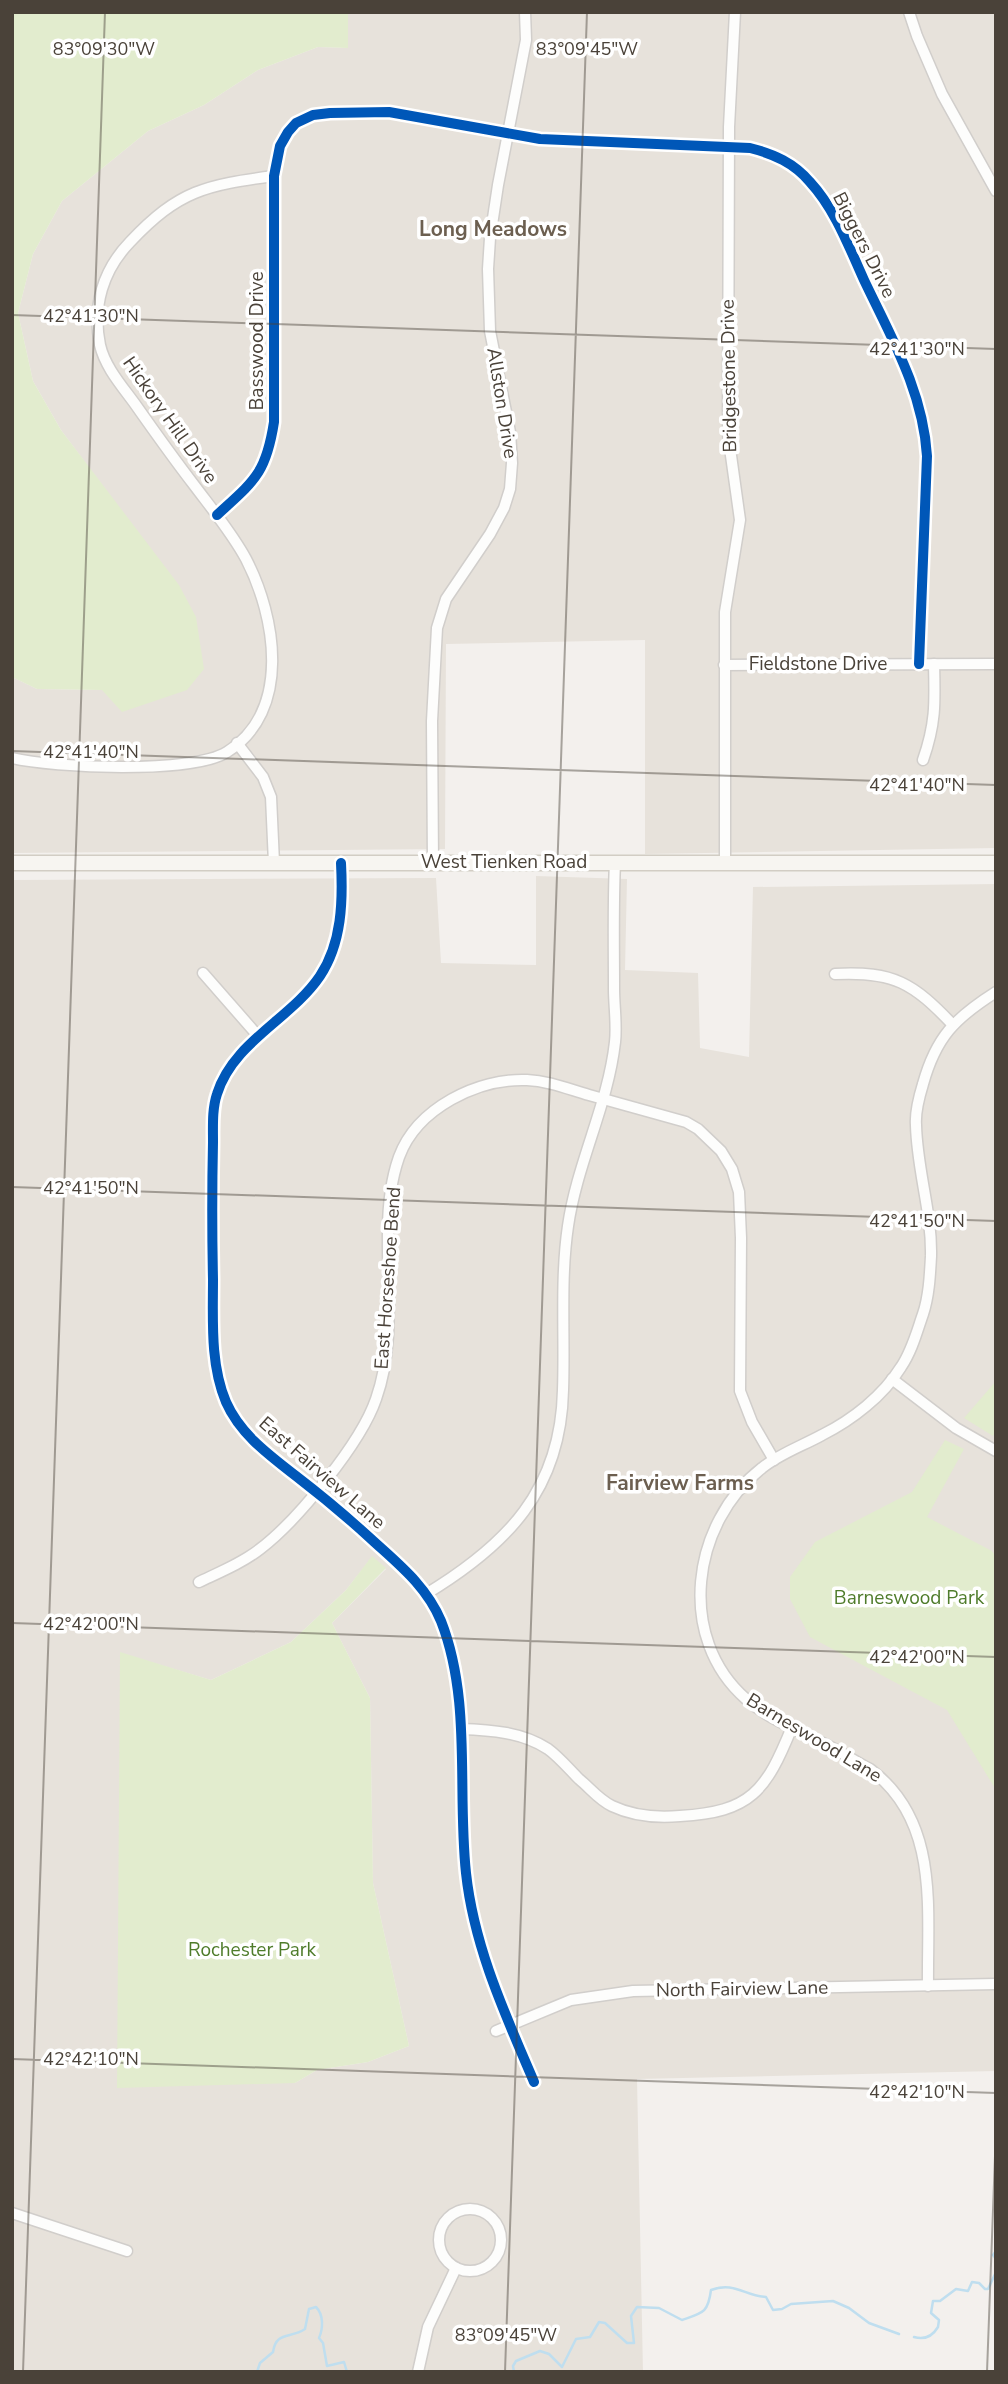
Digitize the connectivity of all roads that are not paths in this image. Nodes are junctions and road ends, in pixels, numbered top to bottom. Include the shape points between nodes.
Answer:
1 (525, 12) edge
2 (735, 12) edge
3 (909, 12) edge
4 (508, 133) junction
5 (280, 146) joint
6 (729, 146) junction
7 (274, 176) junction
8 (996, 191) edge
9 (217, 515) junction
10 (919, 664) junction
11 (934, 664) junction
12 (996, 664) edge
13 (724, 665) junction
14 (237, 743) junction
15 (12, 758) edge
16 (923, 760) dead end
17 (615, 862) junction
18 (12, 863) edge
19 (274, 863) junction
20 (341, 863) junction
21 (433, 863) junction
22 (724, 863) junction
23 (996, 863) edge
24 (203, 973) dead end
25 (835, 974) dead end
26 (996, 992) edge
27 (953, 1025) junction
28 (259, 1037) junction
29 (603, 1099) junction
30 (892, 1379) junction
31 (996, 1451) edge
32 (774, 1460) junction
33 (315, 1490) junction
34 (200, 1582) dead end
35 (426, 1594) junction
36 (792, 1727) junction
37 (460, 1729) junction
38 (996, 1984) edge
39 (928, 1986) junction
40 (510, 2025) junction
41 (496, 2031) dead end
42 (534, 2082) dead end
43 (12, 2213) edge
44 (127, 2251) dead end
45 (456, 2268) junction
46 (418, 2372) edge

1 - 4 street, Allston Drive via 524,49
2 - 6 street, Bridgestone Drive
3 - 8 street via 942,94
4 - 5 street, Biggers Drive via 389,113 330,113 296,123
4 - 6 street, Biggers Drive via 604,143
4 - 21 street, Allston Drive via 490,238 488,301 508,419 510,489 476,558 446,599 437,628
5 - 7 street, Basswood Drive
6 - 10 street, Biggers Drive via 783,159 812,183 837,221 909,375 921,412 927,456
6 - 13 street, Bridgestone Drive via 728,434 740,520 725,612
7 - 9 street, Basswood Drive via 271,446 262,470
7 - 9 street, Hickory Hill Drive via 211,186 165,208 123,249 108,270 100,294 100,346 110,367
9 - 14 street, Hickory Hill Drive via 260,587 272,652 270,692 261,714
10 - 11 street, Fieldstone Drive
10 - 13 street, Fieldstone Drive
11 - 12 street, Fieldstone Drive
11 - 16 street via 932,733
13 - 22 street, Bridgestone Drive
14 - 15 street, Hickory Hill Drive via 208,760 171,765 35,763
14 - 19 street via 263,777 271,797
17 - 21 street, West Tienken Road
17 - 22 street, West Tienken Road
17 - 29 street via 615,1041
18 - 19 street, West Tienken Road
19 - 20 street, West Tienken Road
20 - 21 street, West Tienken Road
20 - 28 street, East Fairview Lane via 340,922 322,974 303,998
22 - 23 street, West Tienken Road
24 - 28 street
25 - 27 street via 862,973 898,980 914,988
26 - 27 street, Barneswood Lane
27 - 30 street, Barneswood Lane via 934,1050 919,1095 915,1124 931,1230 930,1277 912,1346
28 - 33 street, East Fairview Lane via 235,1059 216,1094 213,1336 218,1378 234,1418 251,1438
29 - 32 street, East Horseshoe Bend via 686,1122 721,1151 732,1169 739,1192 741,1238 740,1391
29 - 33 street, East Horseshoe Bend via 551,1083 510,1080 474,1087 455,1097 434,1110 410,1136 399,1156 389,1208 388,1330 377,1397 366,1424
29 - 35 street via 568,1222 564,1392 552,1459 521,1518 503,1538 481,1559
30 - 31 street via 936,1414
30 - 32 street, Barneswood Lane via 848,1421
32 - 36 street, Barneswood Lane via 744,1484 719,1517 704,1553 702,1606 709,1645 731,1684 762,1711
33 - 34 street, East Horseshoe Bend via 288,1524 257,1551
33 - 35 street, East Fairview Lane via 407,1570
35 - 37 street, East Fairview Lane via 451,1653
36 - 37 street via 777,1763 749,1798 708,1815 670,1817 633,1814 610,1805 549,1750 531,1740
36 - 39 street, Barneswood Lane via 886,1781 913,1822 922,1842 926,1875
37 - 40 street, East Fairview Lane via 463,1841 471,1910
38 - 39 street, North Fairview Lane
39 - 40 street, North Fairview Lane via 633,1991 571,2000
40 - 41 street, North Fairview Lane
40 - 42 street, East Fairview Lane
43 - 44 street
45 - 45 street via 485,2268 499,2254 498,2225 484,2212 463,2210 445,2221 440,2231 441,2252
45 - 46 street via 428,2327

